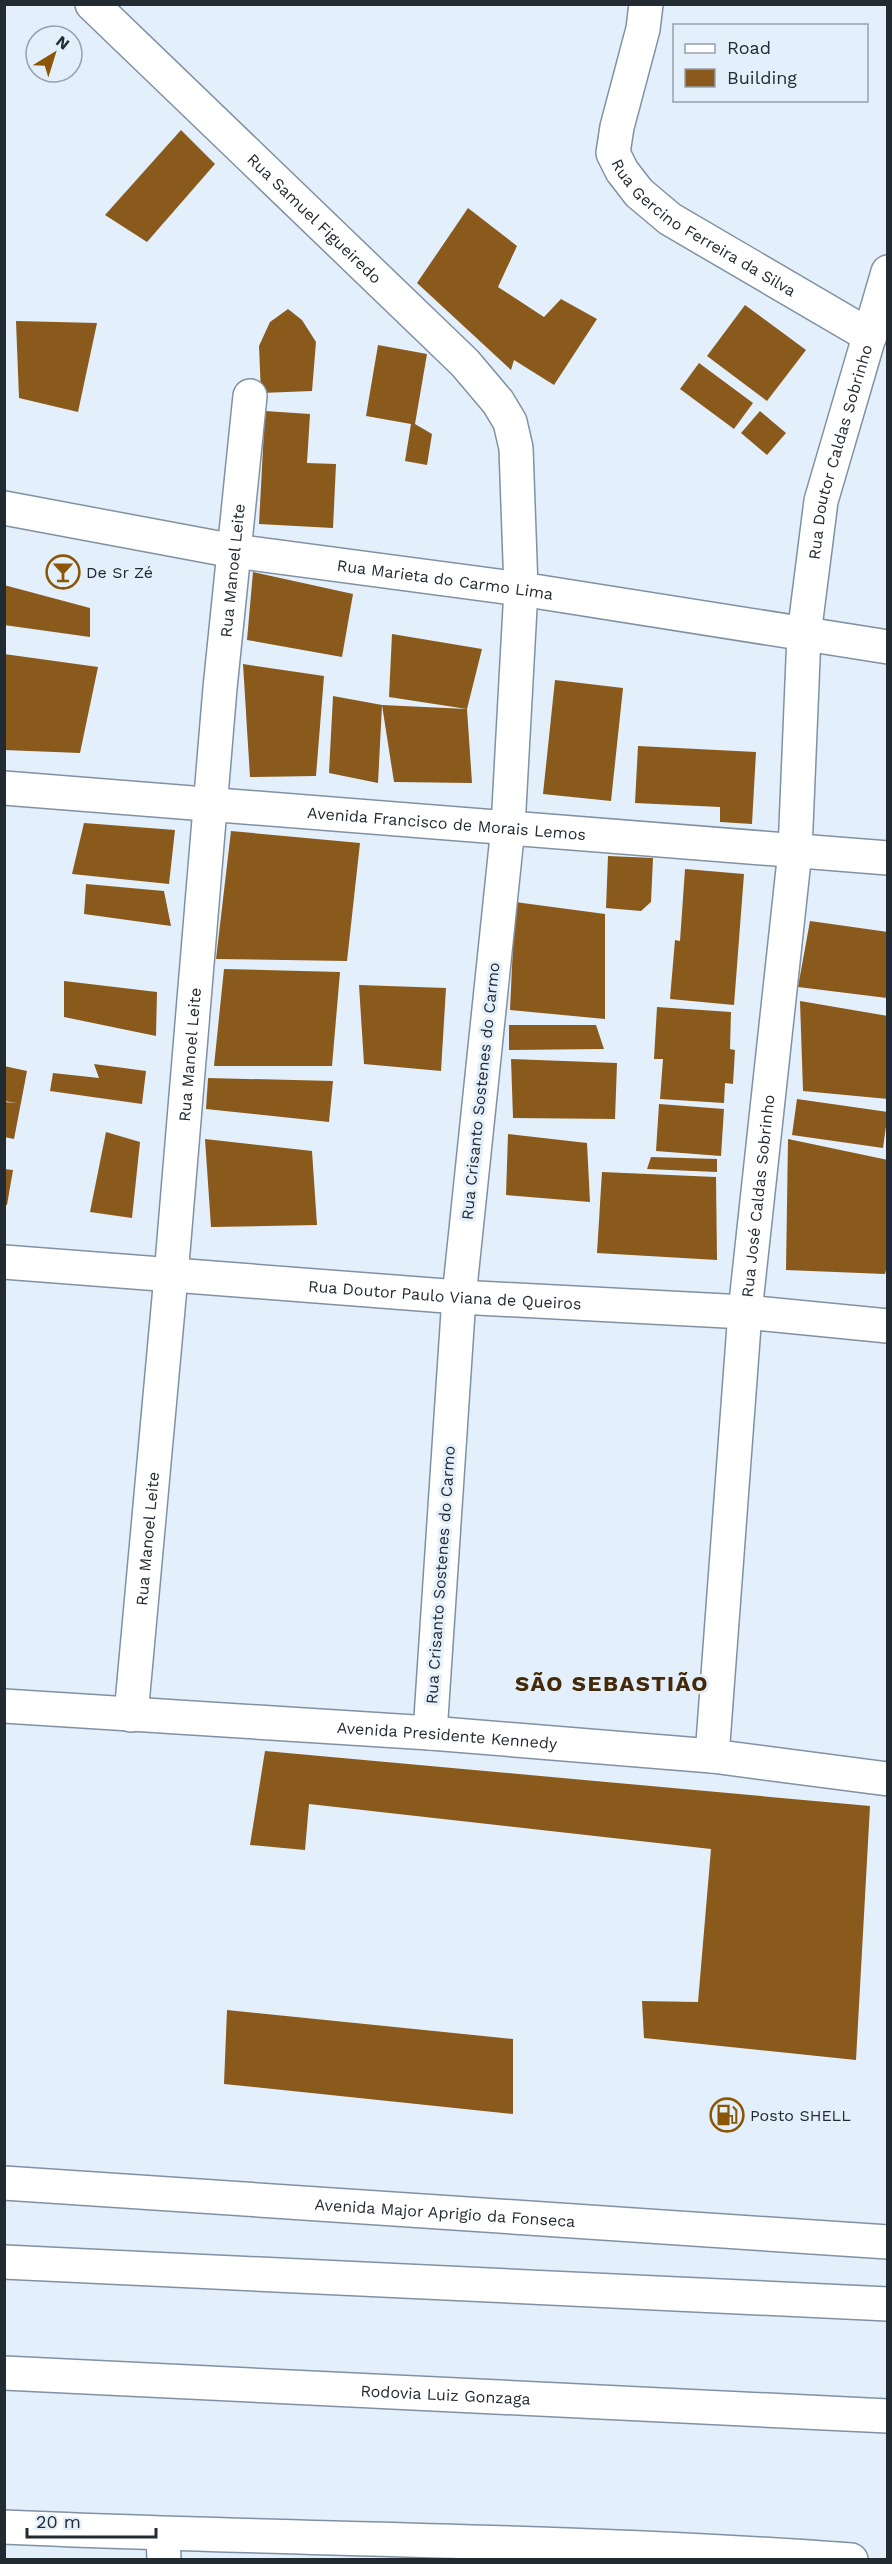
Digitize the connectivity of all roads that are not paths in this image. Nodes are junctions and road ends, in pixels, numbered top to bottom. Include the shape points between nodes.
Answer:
1 (92, 4) edge
2 (645, 4) edge
3 (888, 272) edge
4 (870, 336) junction
5 (250, 396) dead end
6 (516, 448) joint
7 (4, 508) edge
8 (234, 551) junction
9 (521, 589) junction
10 (804, 635) junction
11 (888, 647) edge
12 (4, 788) edge
13 (211, 804) junction
14 (508, 827) junction
15 (795, 851) junction
16 (888, 858) edge
17 (4, 1262) edge
18 (171, 1276) junction
19 (459, 1297) junction
20 (745, 1312) junction
21 (888, 1326) edge
22 (4, 1706) edge
23 (130, 1715) junction
24 (430, 1733) junction
25 (712, 1756) junction
26 (888, 1779) edge
27 (4, 2183) edge
28 (888, 2242) edge
29 (4, 2262) edge
30 (888, 2304) edge
31 (4, 2373) edge
32 (888, 2416) edge
33 (4, 2527) edge
34 (164, 2547) edge
35 (851, 2559) edge

1 - 6 main road, Rua Samuel Figueiredo via 465,363 510,422
2 - 4 main road, Rua Gercino Ferreira da Silva via 643,29 613,153 622,171 639,193 670,219
3 - 4 main road, Rua Doutor Caldas Sobrinho
4 - 10 main road, Rua Doutor Caldas Sobrinho via 821,501
5 - 8 main road, Rua Manoel Leite
6 - 9 main road, Rua Crisanto Sostenes do Carmo
7 - 8 main road, Rua Marieta do Carmo Lima
8 - 9 main road, Rua Marieta do Carmo Lima
8 - 13 main road, Rua Manoel Leite
9 - 10 main road, Rua Marieta do Carmo Lima
9 - 14 main road, Rua Crisanto Sostenes do Carmo
10 - 11 main road, Rua Marieta do Carmo Lima
10 - 15 main road, Rua José Caldas Sobrinho
12 - 13 main road, Avenida Francisco de Morais Lemos
13 - 14 main road, Avenida Francisco de Morais Lemos
13 - 18 main road, Rua Manoel Leite
14 - 15 main road, Avenida Francisco de Morais Lemos
14 - 19 main road, Rua Crisanto Sostenes do Carmo
15 - 16 main road, Avenida Francisco de Morais Lemos
15 - 20 main road, Rua José Caldas Sobrinho
17 - 18 main road, Rua Doutor Paulo Viana de Queiros
18 - 19 main road, Rua Doutor Paulo Viana de Queiros
18 - 23 main road, Rua Manoel Leite
19 - 20 main road, Rua Doutor Paulo Viana de Queiros
19 - 24 main road, Rua Crisanto Sostenes do Carmo
20 - 21 main road, Rua Doutor Paulo Viana de Queiros
20 - 25 main road, Rua José Caldas Sobrinho
22 - 23 main road, Avenida Presidente Kennedy
23 - 24 main road, Avenida Presidente Kennedy
24 - 25 main road, Avenida Presidente Kennedy
25 - 26 main road, Avenida Presidente Kennedy
27 - 28 main road, Avenida Major Aprigio da Fonseca
29 - 30 main road
31 - 32 main road, Rodovia Luiz Gonzaga
33 - 34 main road
34 - 35 main road via 718,2550

